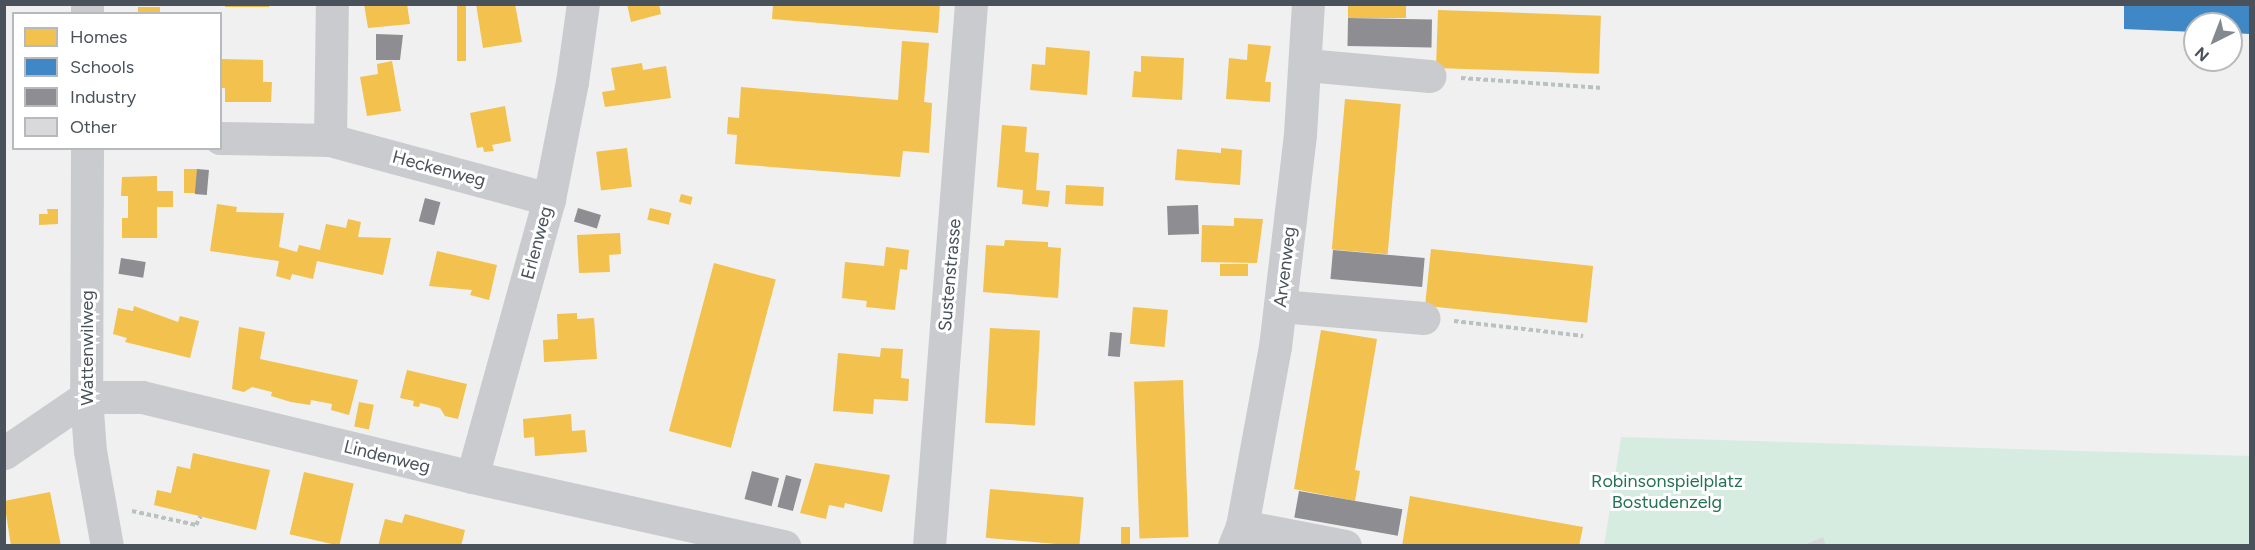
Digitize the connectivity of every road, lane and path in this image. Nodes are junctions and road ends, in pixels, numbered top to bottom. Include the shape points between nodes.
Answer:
1 (332, 4) edge
2 (583, 4) edge
3 (971, 4) edge
4 (1308, 4) edge
5 (1306, 65) junction
6 (1430, 76) joint
7 (1603, 88) dead end
8 (222, 138) edge
9 (330, 140) junction
10 (87, 150) edge
11 (549, 198) junction
12 (1280, 306) junction
13 (1423, 318) joint
14 (1583, 336) dead end
15 (86, 397) junction
16 (4, 453) edge
17 (472, 477) junction
18 (99, 503) junction
19 (201, 516) dead end
20 (1238, 536) edge
21 (107, 546) edge
22 (784, 546) edge
23 (928, 546) edge
24 (1346, 546) edge

1 - 9 street
2 - 11 street, Erlenweg
3 - 23 street, Sustenstrasse
4 - 5 street, Arvenweg
5 - 6 street
5 - 12 street, Arvenweg
6 - 7 path
8 - 9 street, Heckenweg
9 - 11 street, Heckenweg
10 - 15 street, Wattenwilweg
11 - 17 street, Erlenweg
12 - 13 street
12 - 20 street, Arvenweg
13 - 14 path
15 - 16 street
15 - 17 street, Lindenweg via 142,397
15 - 18 street, Wattenwilweg
17 - 22 street, Lindenweg
18 - 19 path via 196,525
18 - 21 street, Wattenwilweg
20 - 24 street, Arvenweg

